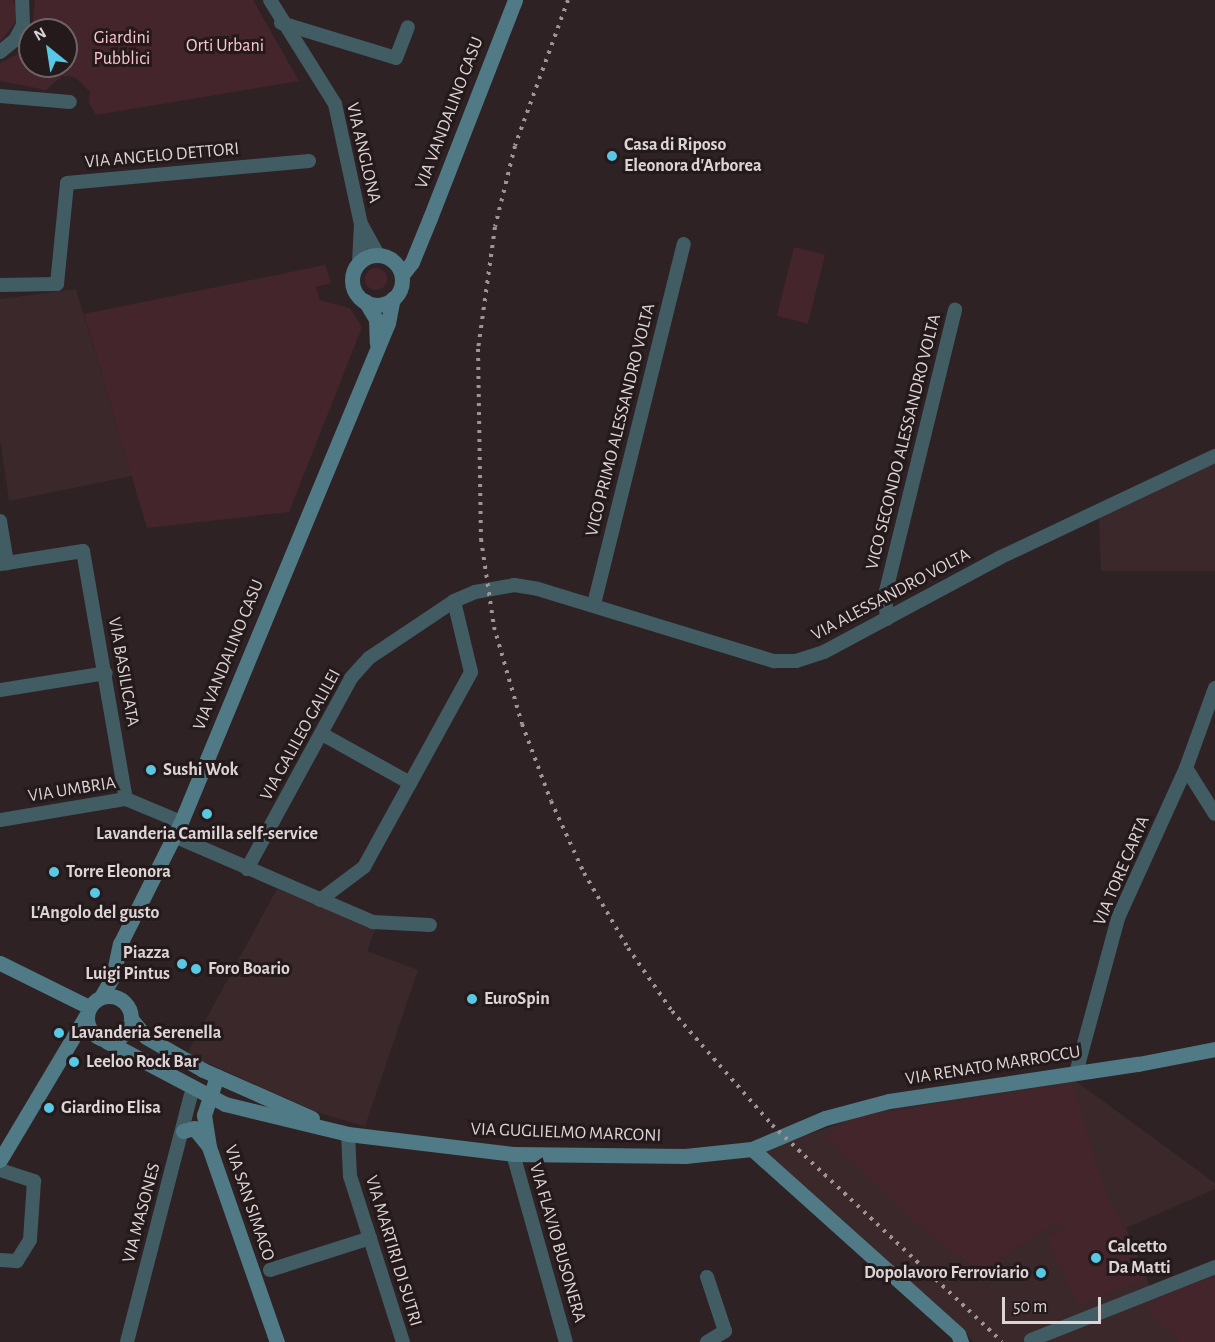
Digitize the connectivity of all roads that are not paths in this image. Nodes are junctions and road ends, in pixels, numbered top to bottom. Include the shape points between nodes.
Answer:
1 (22, 0) edge
2 (270, 0) edge
3 (515, 0) edge
4 (281, 22) junction
5 (408, 27) dead end
6 (0, 52) edge
7 (0, 96) edge
8 (69, 102) dead end
9 (309, 161) dead end
10 (361, 224) junction
11 (420, 241) junction
12 (684, 244) dead end
13 (385, 257) junction
14 (359, 263) junction
15 (402, 275) junction
16 (0, 285) edge
17 (393, 298) junction
18 (366, 301) junction
19 (955, 309) dead end
20 (377, 346) junction
21 (1215, 456) edge
22 (0, 522) edge
23 (3, 564) edge
24 (459, 599) junction
25 (594, 604) junction
26 (888, 619) junction
27 (106, 673) junction
28 (1215, 688) edge
29 (0, 690) edge
30 (322, 734) junction
31 (1186, 768) junction
32 (410, 783) junction
33 (126, 799) junction
34 (1215, 814) edge
35 (0, 820) edge
36 (178, 829) junction
37 (247, 868) junction
38 (320, 900) junction
39 (430, 925) dead end
40 (0, 963) edge
41 (113, 976) junction
42 (119, 998) junction
43 (91, 1012) junction
44 (131, 1019) junction
45 (106, 1041) junction
46 (1215, 1048) edge
47 (203, 1070) junction
48 (1076, 1073) junction
49 (217, 1077) junction
50 (192, 1092) junction
51 (208, 1096) junction
52 (183, 1131) junction
53 (348, 1134) junction
54 (781, 1136) joint
55 (208, 1147) junction
56 (752, 1149) junction
57 (513, 1154) junction
58 (0, 1160) edge
59 (0, 1170) edge
60 (370, 1238) junction
61 (0, 1260) edge
62 (1215, 1267) edge
63 (270, 1270) dead end
64 (707, 1277) dead end
65 (1031, 1340) dead end
66 (127, 1342) edge
67 (278, 1342) edge
68 (403, 1342) edge
69 (566, 1342) edge
70 (707, 1342) edge
71 (961, 1342) edge

1 - 6 street via 23,25 15,40
2 - 4 street, VIA ANGLONA
3 - 11 main road, VIA VANDALINO CASU
4 - 5 street via 396,58
4 - 10 street, VIA ANGLONA via 335,104
7 - 8 street
9 - 16 street, VIA ANGELO DETTORI via 68,183 57,284
10 - 13 street, VIA ANGLONA
10 - 14 street, VIA ANGLONA
11 - 13 main road
11 - 15 main road, VIA VANDALINO CASU
12 - 25 street, VICO PRIMO ALESSANDRO VOLTA
13 - 14 main road
13 - 15 main road
14 - 18 main road via 352,280 357,294
15 - 17 main road
17 - 18 main road via 378,304
17 - 20 main road, VIA VANDALINO CASU via 388,323
18 - 20 main road, VIA VANDALINO CASU via 376,319
19 - 26 street, VICO SECONDO ALESSANDRO VOLTA via 885,595
20 - 36 main road, VIA VANDALINO CASU
21 - 26 street, VIA ALESSANDRO VOLTA via 1001,557
22 - 23 street
23 - 27 street, VIA BASILICATA via 83,551
24 - 25 street, VIA ALESSANDRO VOLTA via 488,588 514,585
24 - 30 street, VIA GALILEO GALILEI via 369,658 351,678
24 - 32 street via 471,672
25 - 26 street, VIA ALESSANDRO VOLTA via 774,660 796,661 824,652
27 - 29 street
27 - 33 street, VIA BASILICATA
28 - 31 street, VIA TORE CARTA
30 - 32 street
30 - 37 street, VIA GALILEO GALILEI
31 - 34 street
31 - 48 street, VIA TORE CARTA via 1118,918
32 - 38 street via 364,867
33 - 35 street, VIA UMBRIA
33 - 36 street, VIA UMBRIA
36 - 37 street
36 - 41 main road, VIA VANDALINO CASU via 120,944
37 - 38 street
38 - 39 street via 373,922
40 - 43 main road
41 - 42 main road, VIA VANDALINO CASU
41 - 43 main road, VIA VANDALINO CASU
42 - 43 main road
42 - 44 main road, VIA VANDALINO CASU via 129,1008
43 - 45 main road, VIA GUGLIELMO MARCONI
43 - 58 main road
44 - 45 main road via 123,1035
44 - 47 main road, VIA GUGLIELMO MARCONI via 146,1037
45 - 50 main road, VIA GUGLIELMO MARCONI
46 - 48 main road, VIA RENATO MARROCCU
47 - 49 main road, VIA GUGLIELMO MARCONI
47 - 50 main road
48 - 54 main road, VIA RENATO MARROCCU via 889,1101 825,1118
49 - 51 main road, VIA SAN SIMACO
49 - 53 main road, VIA GUGLIELMO MARCONI
50 - 51 main road, VIA GUGLIELMO MARCONI
50 - 52 street, VIA MASONES via 185,1105
51 - 53 main road, VIA GUGLIELMO MARCONI via 225,1104
51 - 55 main road, VIA SAN SIMACO via 204,1121
52 - 55 main road via 194,1128
52 - 66 street, VIA MASONES
53 - 57 main road, VIA GUGLIELMO MARCONI
53 - 60 street, VIA MARTIRI DI SUTRI via 350,1176
54 - 56 main road, VIA GUGLIELMO MARCONI
55 - 67 main road, VIA SAN SIMACO
56 - 57 main road, VIA GUGLIELMO MARCONI via 685,1156
56 - 71 main road via 958,1334
57 - 69 street, VIA FLAVIO BUSONERA
59 - 61 street via 34,1181 30,1240 17,1261
60 - 63 street
60 - 68 street, VIA MARTIRI DI SUTRI
62 - 65 street
64 - 70 street via 725,1331

